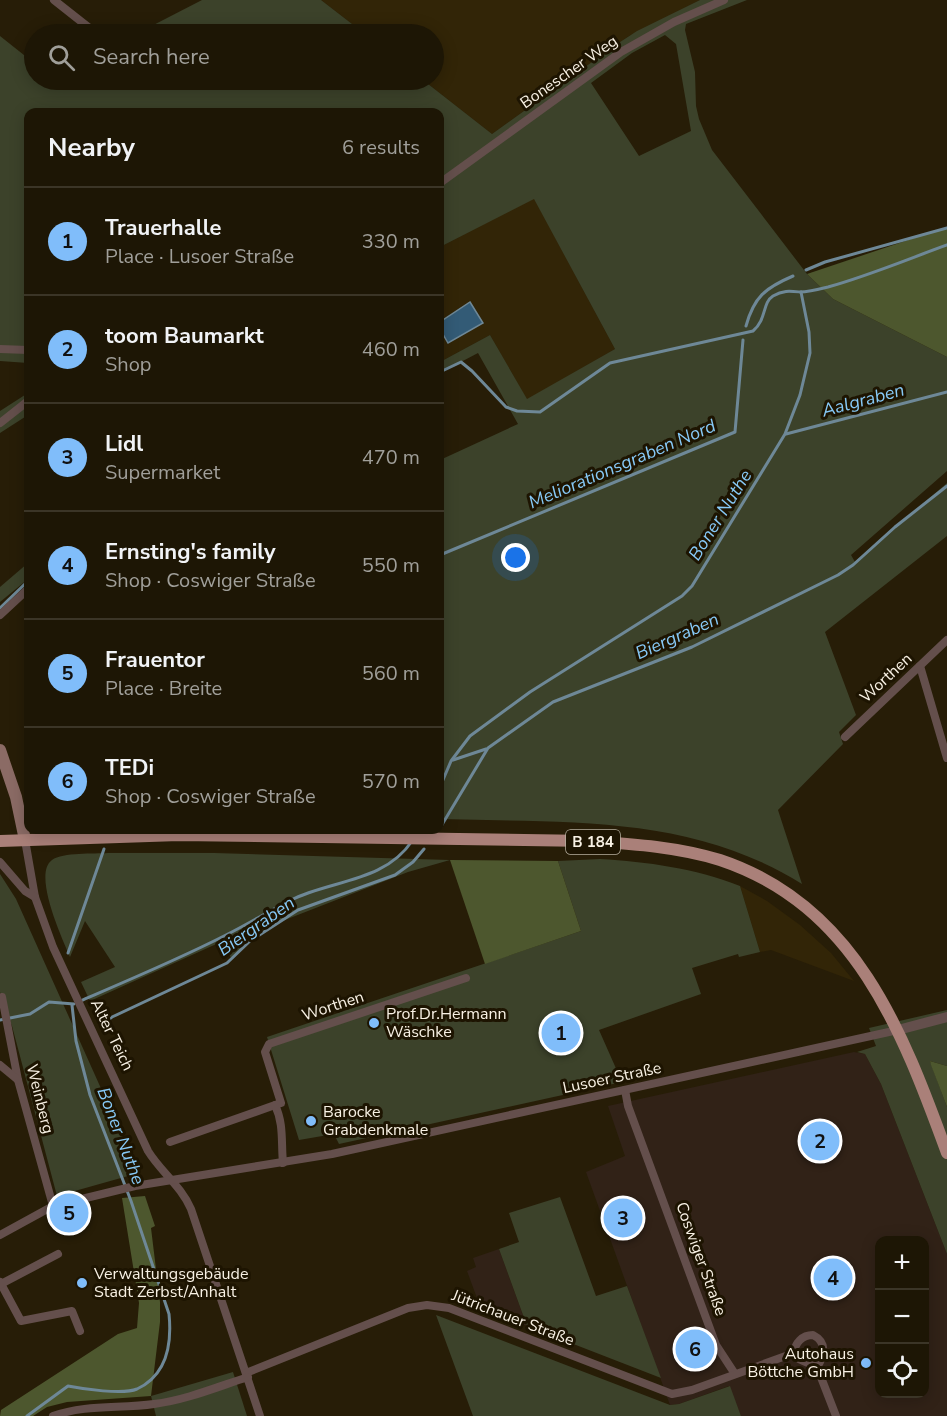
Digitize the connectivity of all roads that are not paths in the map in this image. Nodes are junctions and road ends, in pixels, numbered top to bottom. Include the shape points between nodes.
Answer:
1 (54, 0) edge
2 (724, 0) edge
3 (84, 24) edge
4 (444, 180) edge
5 (0, 349) edge
6 (24, 350) edge
7 (24, 404) edge
8 (0, 423) edge
9 (24, 593) edge
10 (0, 615) edge
11 (947, 640) edge
12 (921, 666) junction
13 (845, 737) dead end
14 (0, 750) edge
15 (947, 758) edge
16 (25, 840) junction
17 (0, 841) edge
18 (0, 862) edge
19 (35, 897) junction
20 (466, 978) dead end
21 (2, 997) dead end
22 (947, 1017) edge
23 (898, 1030) junction
24 (0, 1065) edge
25 (18, 1080) junction
26 (625, 1090) junction
27 (278, 1104) junction
28 (171, 1142) dead end
29 (947, 1153) edge
30 (283, 1163) junction
31 (172, 1179) junction
32 (53, 1206) junction
33 (0, 1235) edge
34 (58, 1254) dead end
35 (1, 1283) edge
36 (80, 1331) dead end
37 (794, 1353) junction
38 (817, 1367) junction
39 (735, 1374) junction
40 (247, 1375) junction
41 (53, 1416) edge
42 (260, 1416) edge
43 (836, 1416) edge

1 - 3 street
2 - 4 street, Bonescher Weg via 621,52
5 - 6 street
7 - 8 street
9 - 10 street
11 - 12 street, Worthen
12 - 13 street, Worthen
12 - 15 street
14 - 16 main road, Alter Teich via 16,796
16 - 17 main road, B 184
16 - 19 street, Alter Teich
16 - 23 main road, B 184 via 179,835 555,841 635,844 703,856 740,868 776,887 828,927 865,972
18 - 19 street, Alter Teich
19 - 31 street, Alter Teich via 80,1008 148,1150
20 - 27 street, Worthen via 268,1044 265,1052
21 - 25 street, Weinberg
22 - 23 street
23 - 26 street, Lusoer Straße
23 - 29 main road, B 184
24 - 25 street
25 - 32 street, Weinberg
26 - 30 street, Lusoer Straße
26 - 39 street, Coswiger Straße via 716,1345
27 - 28 street
27 - 30 street
30 - 31 street, Lusoer Straße
31 - 32 street, Lusoer Straße
31 - 40 street, Alter Teich via 193,1214
32 - 33 street, Lusoer Straße
34 - 35 street
35 - 36 street via 21,1321 72,1311
37 - 38 street
37 - 38 street via 800,1340 808,1335 816,1337 824,1348
37 - 39 street
38 - 43 street
39 - 40 street, Jütrichauer Straße via 672,1395 449,1308 427,1305 408,1308
40 - 41 street, Jütrichauer Straße via 164,1403 78,1409
40 - 42 street, Alter Teich

